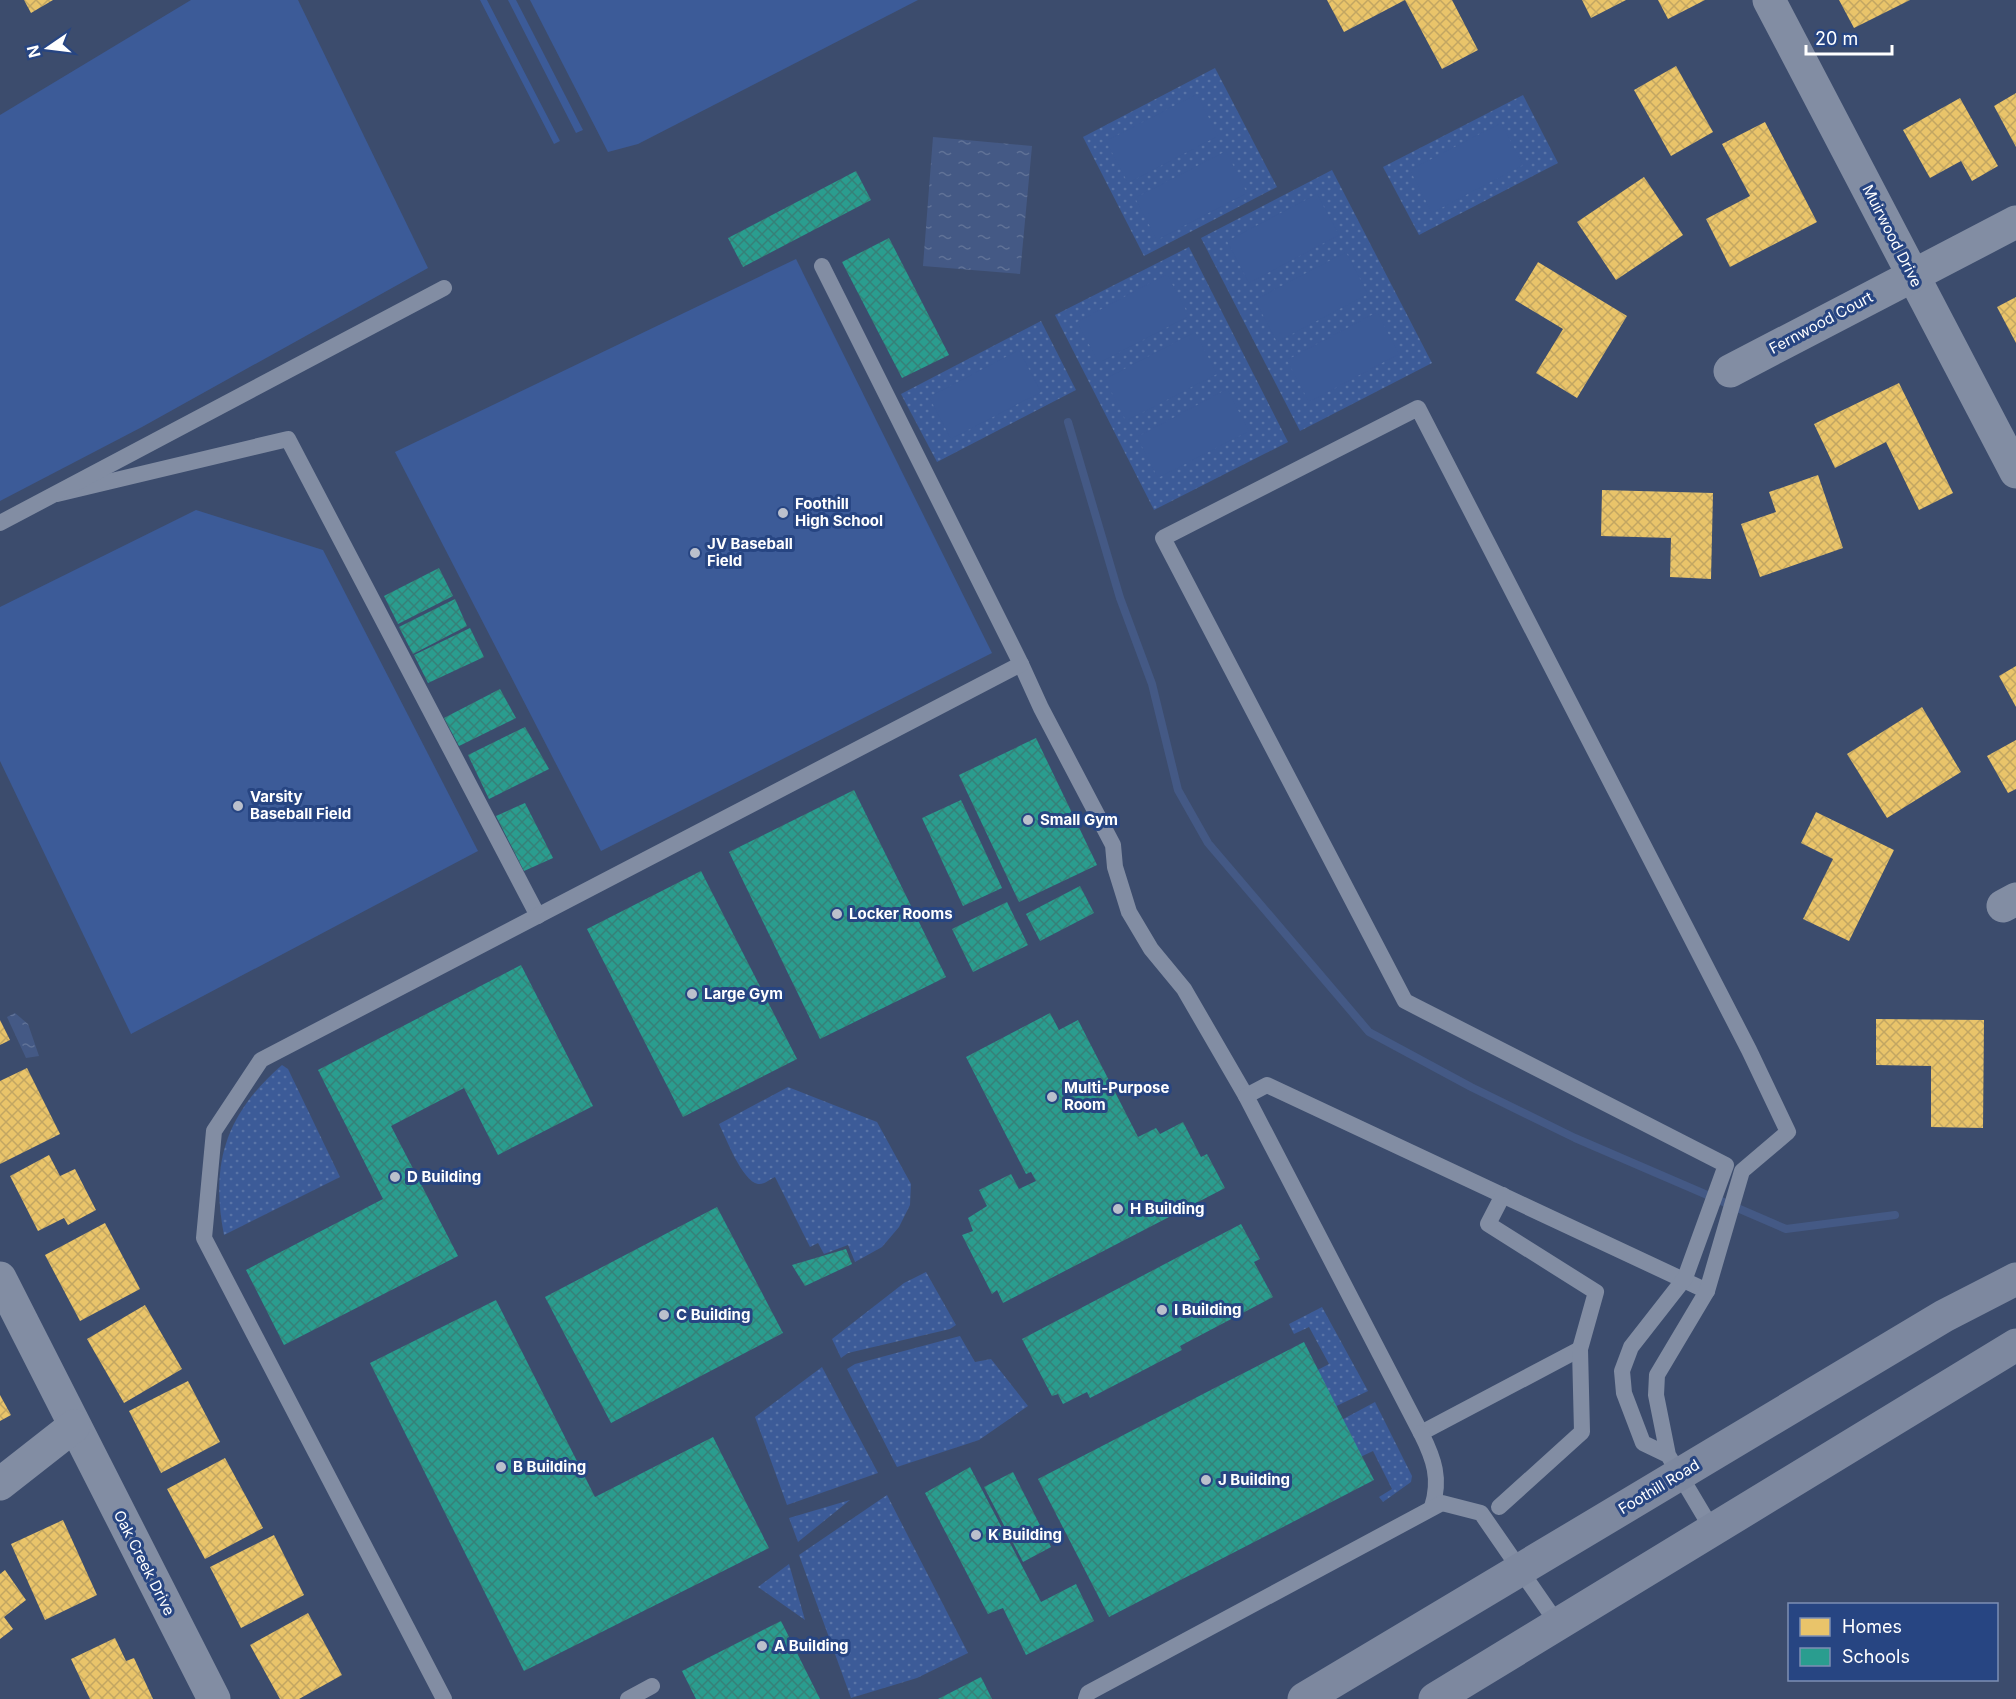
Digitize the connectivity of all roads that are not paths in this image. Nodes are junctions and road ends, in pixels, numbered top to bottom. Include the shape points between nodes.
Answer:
1 (1769, 0) edge
2 (2016, 222) edge
3 (822, 266) dead end
4 (1912, 275) junction
5 (444, 288) dead end
6 (1730, 371) dead end
7 (2016, 472) edge
8 (57, 494) junction
9 (0, 523) edge
10 (1021, 664) junction
11 (538, 915) junction
12 (1246, 1096) junction
13 (1503, 1195) junction
14 (0, 1278) edge
15 (1685, 1278) junction
16 (2016, 1279) edge
17 (1707, 1291) junction
18 (2016, 1345) edge
19 (1580, 1349) junction
20 (75, 1426) junction
21 (1420, 1433) junction
22 (1674, 1465) junction
23 (0, 1484) edge
24 (1432, 1507) junction
25 (1499, 1507) dead end
26 (1712, 1529) junction
27 (1520, 1569) junction
28 (1557, 1623) junction
29 (652, 1686) dead end
30 (214, 1699) edge
31 (444, 1699) edge
32 (628, 1699) edge
33 (1086, 1699) edge
34 (1304, 1699) edge
35 (1436, 1699) edge

1 - 4 street, Muirwood Drive
2 - 4 street, Fernwood Court
3 - 10 lane
4 - 6 street, Fernwood Court
4 - 7 street, Muirwood Drive
5 - 8 lane
8 - 9 lane
8 - 11 lane via 288,439
10 - 11 lane
10 - 12 lane via 1113,845 1115,867 1129,912 1151,949 1184,989
11 - 31 lane via 261,1060 214,1131 204,1238
12 - 13 lane via 1267,1085
12 - 21 lane
13 - 15 lane
13 - 19 lane via 1488,1224 1596,1292
14 - 20 street, Oak Creek Drive
15 - 17 lane
15 - 17 lane via 1726,1165 1405,1001 1163,538 1418,408 1788,1132 1742,1171
15 - 22 lane via 1631,1347 1622,1371 1624,1393 1643,1443
16 - 22 main road, Foothill Road
17 - 22 lane via 1657,1375 1656,1395
18 - 26 main road
19 - 21 lane
19 - 25 lane via 1582,1432
20 - 23 street
20 - 30 street, Oak Creek Drive
21 - 24 lane via 1436,1472 1437,1491
22 - 26 lane
22 - 27 main road, Foothill Road
24 - 27 lane via 1442,1503 1481,1513
24 - 33 lane via 1088,1693
26 - 28 main road
27 - 28 lane
27 - 34 main road, Foothill Road
28 - 35 main road
29 - 32 lane

